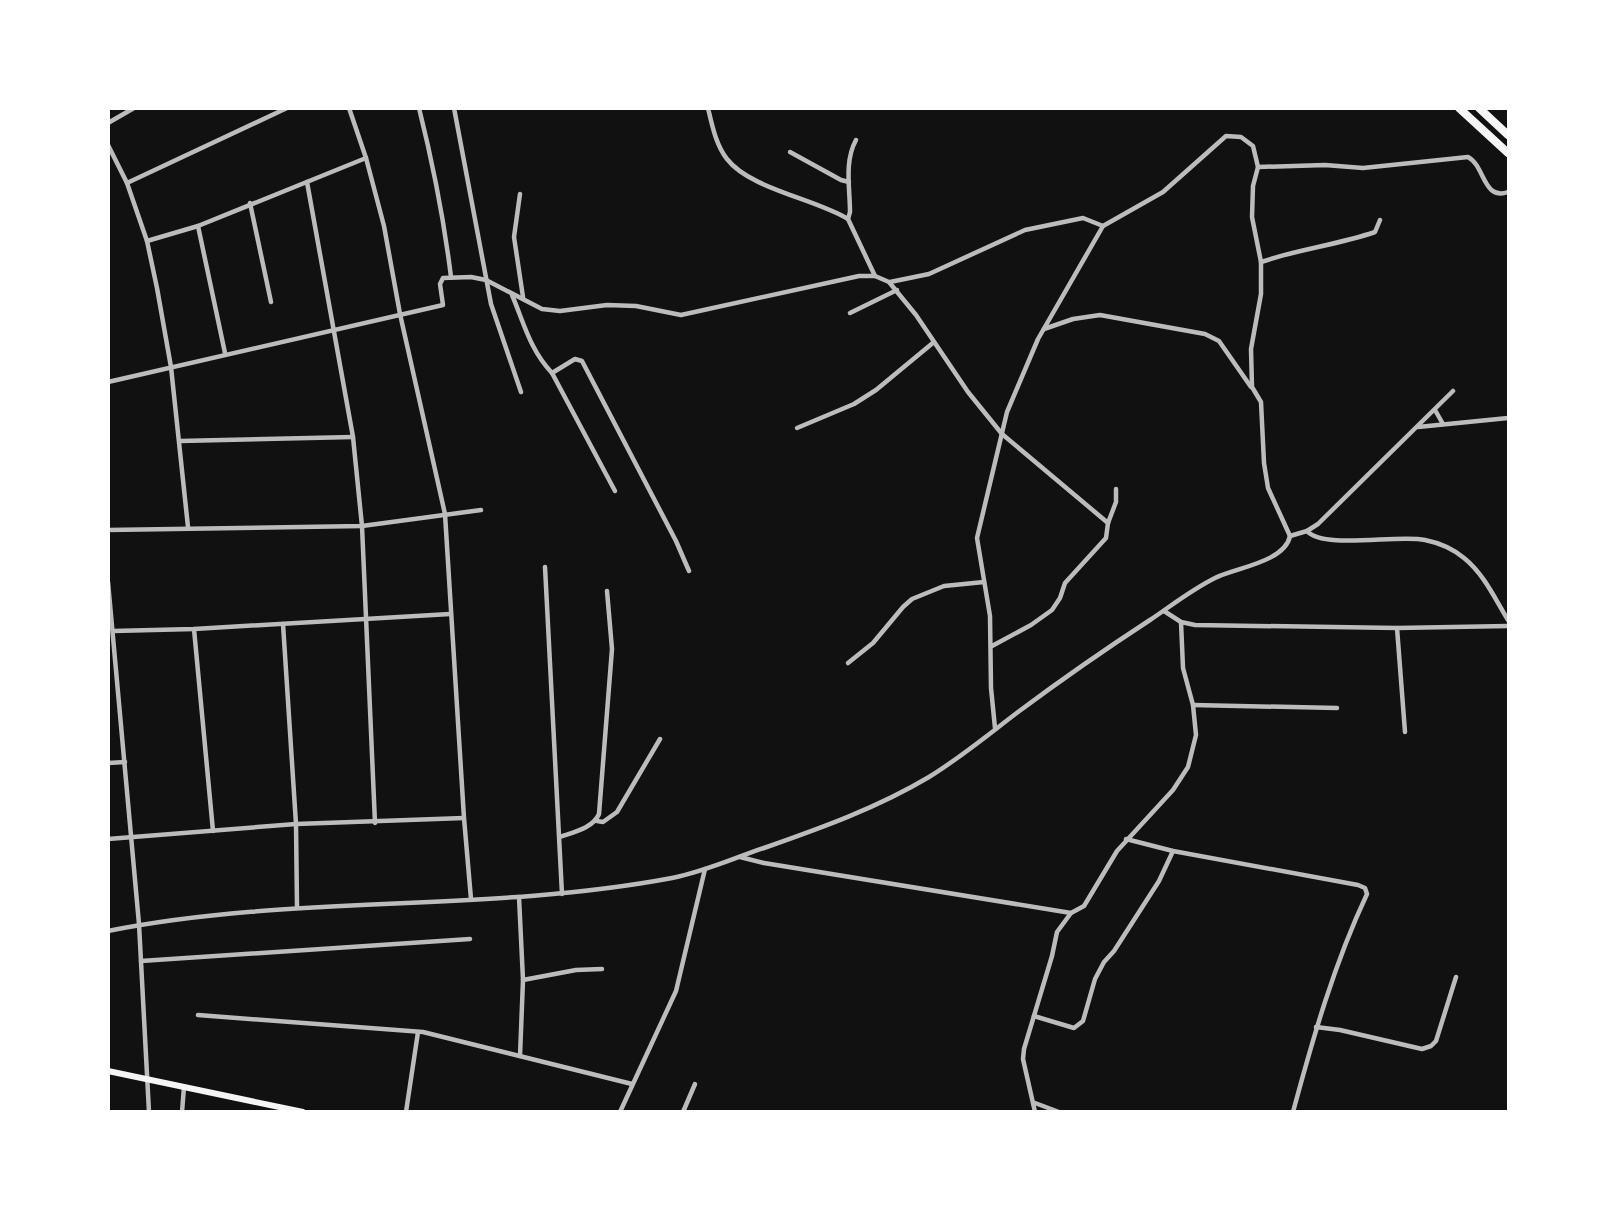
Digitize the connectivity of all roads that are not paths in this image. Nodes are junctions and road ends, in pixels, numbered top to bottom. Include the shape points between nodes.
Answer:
1 (134, 108) edge
2 (287, 108) edge
3 (349, 108) edge
4 (419, 108) edge
5 (454, 108) edge
6 (708, 108) edge
7 (1459, 108) edge
8 (1479, 108) edge
9 (108, 123) edge
10 (1508, 135) edge
11 (856, 140) dead end
12 (108, 145) edge
13 (790, 152) dead end
14 (1508, 153) edge
15 (366, 158) junction
16 (1258, 167) junction
17 (307, 182) junction
18 (849, 182) junction
19 (127, 183) junction
20 (1508, 192) edge
21 (520, 194) dead end
22 (250, 203) junction
23 (848, 219) junction
24 (1380, 220) dead end
25 (198, 226) junction
26 (1103, 226) junction
27 (147, 241) junction
28 (1261, 262) junction
29 (875, 276) junction
30 (451, 278) junction
31 (486, 280) junction
32 (889, 282) junction
33 (897, 290) junction
34 (512, 294) junction
35 (523, 298) junction
36 (271, 302) dead end
37 (850, 313) dead end
38 (400, 314) junction
39 (333, 328) junction
40 (1043, 330) junction
41 (934, 342) junction
42 (225, 353) junction
43 (171, 367) junction
44 (552, 373) junction
45 (108, 382) edge
46 (1252, 387) junction
47 (1453, 391) dead end
48 (521, 392) dead end
49 (1435, 410) junction
50 (1508, 418) edge
51 (1443, 424) junction
52 (1417, 427) junction
53 (797, 428) dead end
54 (1002, 434) junction
55 (353, 436) junction
56 (180, 441) junction
57 (1116, 489) dead end
58 (615, 491) dead end
59 (481, 510) dead end
60 (445, 514) junction
61 (1108, 523) junction
62 (362, 526) junction
63 (188, 527) junction
64 (108, 530) edge
65 (1307, 531) junction
66 (1290, 536) junction
67 (545, 567) dead end
68 (689, 571) dead end
69 (108, 582) edge
70 (984, 582) junction
71 (607, 591) dead end
72 (110, 608) edge
73 (1164, 611) junction
74 (450, 614) junction
75 (365, 618) junction
76 (1508, 620) edge
77 (1181, 622) junction
78 (282, 624) junction
79 (1508, 626) edge
80 (1397, 628) junction
81 (194, 629) junction
82 (113, 631) junction
83 (992, 646) junction
84 (848, 663) dead end
85 (118, 683) junction
86 (108, 684) edge
87 (1194, 705) junction
88 (1337, 708) dead end
89 (995, 729) junction
90 (1405, 732) dead end
91 (660, 739) dead end
92 (125, 762) junction
93 (108, 763) edge
94 (464, 818) junction
95 (597, 821) junction
96 (375, 823) junction
97 (296, 824) junction
98 (212, 831) junction
99 (131, 837) junction
100 (561, 837) junction
101 (108, 839) edge
102 (1126, 839) junction
103 (1173, 851) junction
104 (739, 856) junction
105 (705, 869) junction
106 (562, 894) junction
107 (519, 897) junction
108 (471, 899) junction
109 (297, 907) junction
110 (1071, 913) junction
111 (139, 925) junction
112 (108, 930) edge
113 (470, 939) dead end
114 (141, 961) junction
115 (602, 969) dead end
116 (1456, 977) dead end
117 (523, 980) junction
118 (198, 1015) dead end
119 (1034, 1016) junction
120 (1316, 1027) junction
121 (418, 1032) junction
122 (520, 1056) junction
123 (108, 1071) edge
124 (146, 1079) junction
125 (632, 1084) junction
126 (695, 1084) dead end
127 (184, 1087) junction
128 (1034, 1103) junction
129 (149, 1111) edge
130 (182, 1111) edge
131 (303, 1111) edge
132 (405, 1111) edge
133 (620, 1111) edge
134 (683, 1111) edge
135 (1035, 1111) edge
136 (1059, 1111) edge
137 (1293, 1111) edge

1 - 9 street
2 - 19 street
3 - 15 street
4 - 30 street
5 - 31 street
6 - 23 street via 727,159 739,170
7 - 14 highway
8 - 10 highway
11 - 18 street via 850,152
12 - 19 street
13 - 18 street
15 - 17 street
15 - 38 street
16 - 20 street via 1363,168 1465,157 1475,161 1493,192
16 - 26 street via 1253,146 1241,137 1226,136 1163,192
16 - 28 street via 1252,217
17 - 22 street
17 - 39 street
18 - 23 street
19 - 27 street
21 - 35 street via 514,237
22 - 25 street
22 - 36 street
23 - 29 street
24 - 28 street via 1375,232 1350,241 1296,250
25 - 27 street
25 - 42 street
26 - 32 street via 1083,218 1025,230 929,274
26 - 40 street
27 - 43 street
28 - 46 street via 1261,294 1251,349
29 - 32 street
29 - 35 street via 681,315 607,305 560,311 542,309
30 - 31 street
30 - 38 street via 440,284 443,305
31 - 34 street
31 - 48 street
32 - 33 street
33 - 37 street
33 - 41 street
34 - 35 street
34 - 44 street via 527,337
38 - 39 street
38 - 60 street
39 - 42 street
39 - 55 street
40 - 46 street via 1073,318 1100,315 1205,334 1219,341
40 - 54 street
41 - 53 street via 865,397
41 - 54 street
42 - 43 street
43 - 45 street
43 - 56 street
44 - 58 street
44 - 68 street via 575,359 582,361
46 - 66 street via 1261,402 1268,488
47 - 49 street
49 - 51 street
49 - 52 street
50 - 51 street
51 - 52 street
52 - 65 street
54 - 61 street
54 - 70 street via 977,538
55 - 56 street
55 - 62 street
56 - 63 street
57 - 61 street
59 - 60 street
60 - 62 street
60 - 74 street
61 - 83 street via 1106,538 1065,583 1052,610
62 - 63 street
62 - 75 street
63 - 64 street
65 - 66 street
65 - 76 street via 1339,541 1402,538 1447,546 1482,576
66 - 73 street via 1284,549 1216,578
67 - 100 street
69 - 72 street
70 - 83 street
70 - 84 street via 944,586 912,598 873,643
71 - 95 street via 612,649
72 - 82 street
73 - 77 street
73 - 89 street
74 - 75 street
74 - 94 street
75 - 78 street
75 - 96 street
77 - 80 street
77 - 87 street via 1183,668
78 - 81 street
78 - 97 street
79 - 80 street
80 - 90 street
81 - 82 street
81 - 98 street
82 - 85 street
83 - 89 street
85 - 86 street
85 - 92 street
87 - 88 street
87 - 102 street via 1196,735 1188,767 1173,790
89 - 104 street via 930,776 859,814
91 - 95 street via 617,812
92 - 93 street
92 - 99 street
94 - 96 street
94 - 108 street
95 - 100 street
96 - 97 street
97 - 98 street
97 - 109 street
98 - 99 street
99 - 101 street
99 - 111 street
100 - 106 street
102 - 103 street
102 - 110 street via 1084,906
103 - 119 street via 1095,979 1083,1021 1074,1028
103 - 120 street via 1366,888
104 - 105 street
104 - 110 street
105 - 106 street
105 - 125 street via 676,991
106 - 107 street
107 - 108 street
107 - 117 street
108 - 109 street
109 - 111 street
110 - 119 street via 1057,932
111 - 112 street
111 - 114 street
113 - 114 street
114 - 124 street
115 - 117 street
116 - 120 street via 1431,1046 1410,1048
117 - 122 street
118 - 121 street
119 - 128 street via 1024,1059
120 - 137 street
121 - 122 street
121 - 132 street
122 - 125 street
123 - 124 main road
124 - 127 main road
124 - 129 street
125 - 133 street
126 - 134 street
127 - 130 street
127 - 131 main road
128 - 135 street
128 - 136 street

